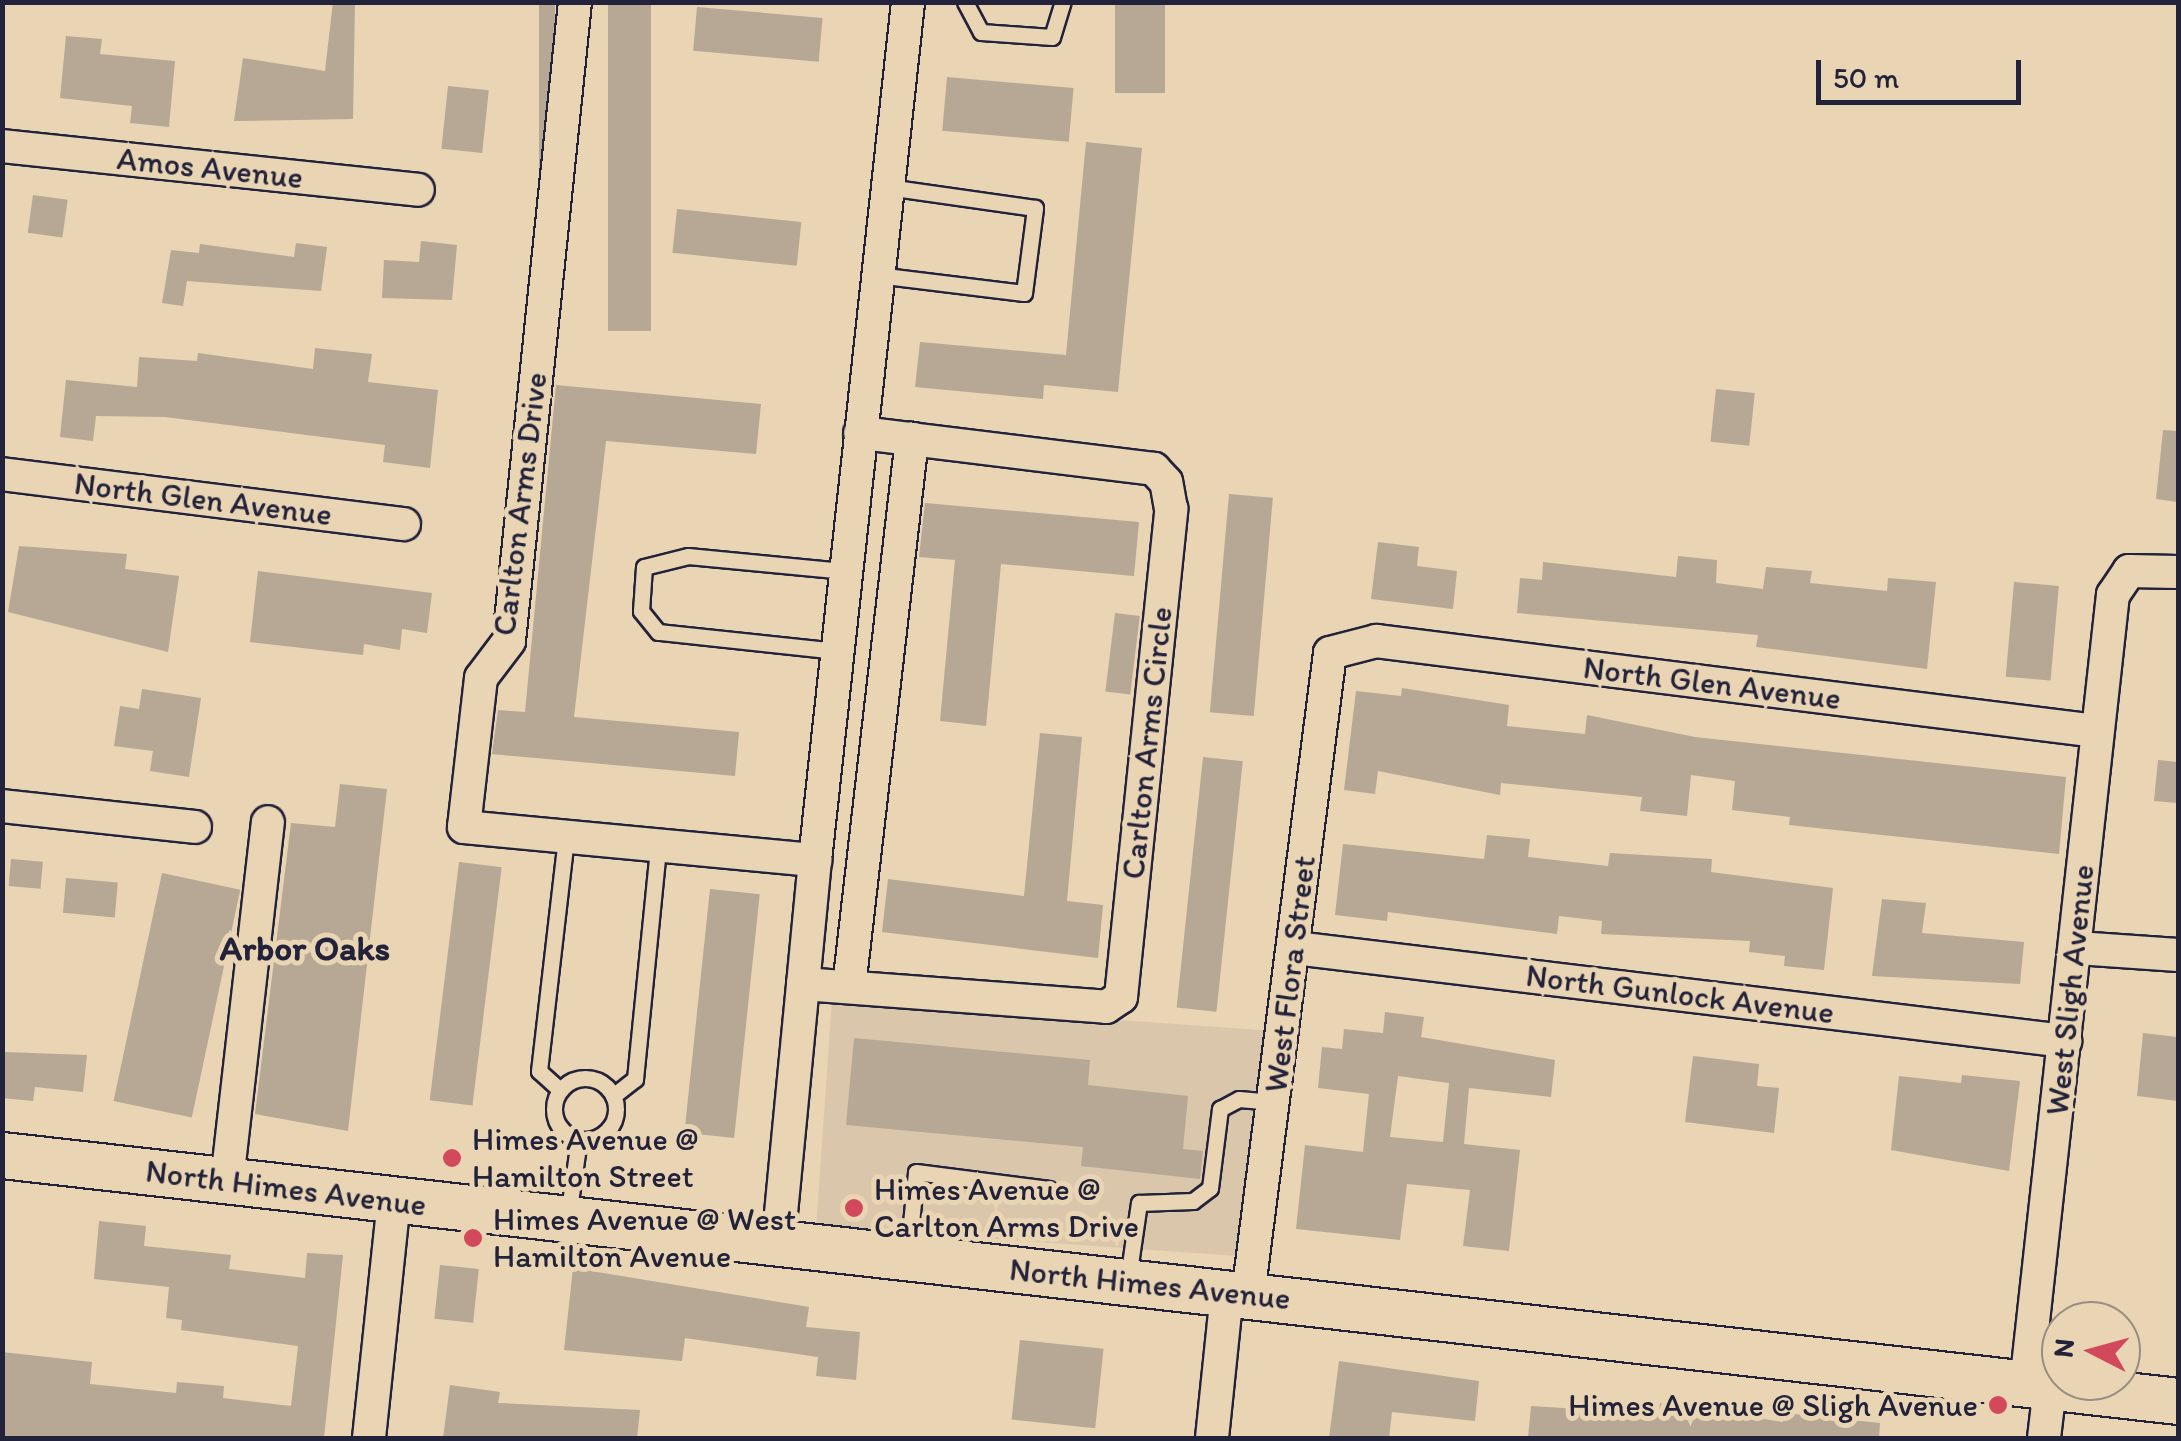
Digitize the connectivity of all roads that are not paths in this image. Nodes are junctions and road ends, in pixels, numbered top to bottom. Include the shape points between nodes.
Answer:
1 (575, 2) edge
2 (908, 2) edge
3 (965, 2) edge
4 (1063, 2) edge
5 (2, 146) edge
6 (887, 187) junction
7 (418, 190) dead end
8 (877, 274) junction
9 (860, 433) junction
10 (912, 439) junction
11 (2, 474) edge
12 (404, 524) dead end
13 (845, 572) junction
14 (2178, 572) edge
15 (837, 651) junction
16 (1330, 653) joint
17 (2094, 731) junction
18 (2, 806) edge
19 (268, 822) dead end
20 (195, 827) dead end
21 (566, 839) junction
22 (658, 850) junction
23 (815, 860) junction
24 (1295, 948) junction
25 (2077, 948) junction
26 (2178, 956) edge
27 (803, 984) junction
28 (849, 988) junction
29 (2065, 1041) junction
30 (560, 1090) junction
31 (613, 1096) junction
32 (1273, 1102) junction
33 (579, 1140) junction
34 (2, 1155) edge
35 (227, 1181) junction
36 (1049, 1189) dead end
37 (394, 1201) junction
38 (568, 1220) junction
39 (778, 1243) junction
40 (908, 1258) junction
41 (1128, 1282) junction
42 (1238, 1294) junction
43 (2038, 1386) junction
44 (2178, 1400) edge
45 (369, 1438) edge
46 (1212, 1438) edge
47 (2044, 1438) edge

1 - 21 street, Carlton Arms Drive via 510,641 482,678 464,827
2 - 6 street
3 - 4 lane via 981,32 1052,38
5 - 7 street, Amos Avenue
6 - 8 street
6 - 8 lane via 1035,208 1024,293
8 - 9 street
9 - 10 street, Carlton Arms Circle
9 - 13 street
10 - 28 street
10 - 28 street, Carlton Arms Circle via 1154,469 1166,482 1171,509 1120,998 1106,1007
11 - 12 street, North Glen Avenue
13 - 15 street
13 - 15 lane via 688,556 644,567 641,611 658,632
14 - 17 street, West Sligh Avenue via 2129,571 2112,595
15 - 23 street
16 - 17 street, North Glen Avenue via 1376,641
16 - 24 street, West Flora Street
17 - 25 street, West Sligh Avenue
18 - 20 street
19 - 35 street
21 - 22 street, Carlton Arms Drive
21 - 30 lane via 539,1071
22 - 23 street, Carlton Arms Drive
22 - 31 lane via 635,1078
23 - 27 street
24 - 29 street, North Gunlock Avenue
24 - 32 street, West Flora Street
25 - 26 street
25 - 29 street, West Sligh Avenue
27 - 28 street, Carlton Arms Circle
27 - 39 street
29 - 43 street, West Sligh Avenue
30 - 31 lane via 588,1078
30 - 33 lane via 556,1120
31 - 33 lane via 606,1131
32 - 41 lane via 1239,1099 1220,1109 1210,1188 1193,1201 1139,1203
32 - 42 street, West Flora Street
33 - 38 lane
34 - 35 street, North Himes Avenue
35 - 37 street, North Himes Avenue
36 - 40 lane via 916,1172
37 - 38 street, North Himes Avenue
37 - 45 street
38 - 39 street, North Himes Avenue
39 - 40 street, North Himes Avenue
40 - 41 street, North Himes Avenue
41 - 42 street, North Himes Avenue
42 - 43 street, North Himes Avenue
42 - 46 street, West Flora Street
43 - 44 street, North Himes Avenue
43 - 47 street, West Sligh Avenue

